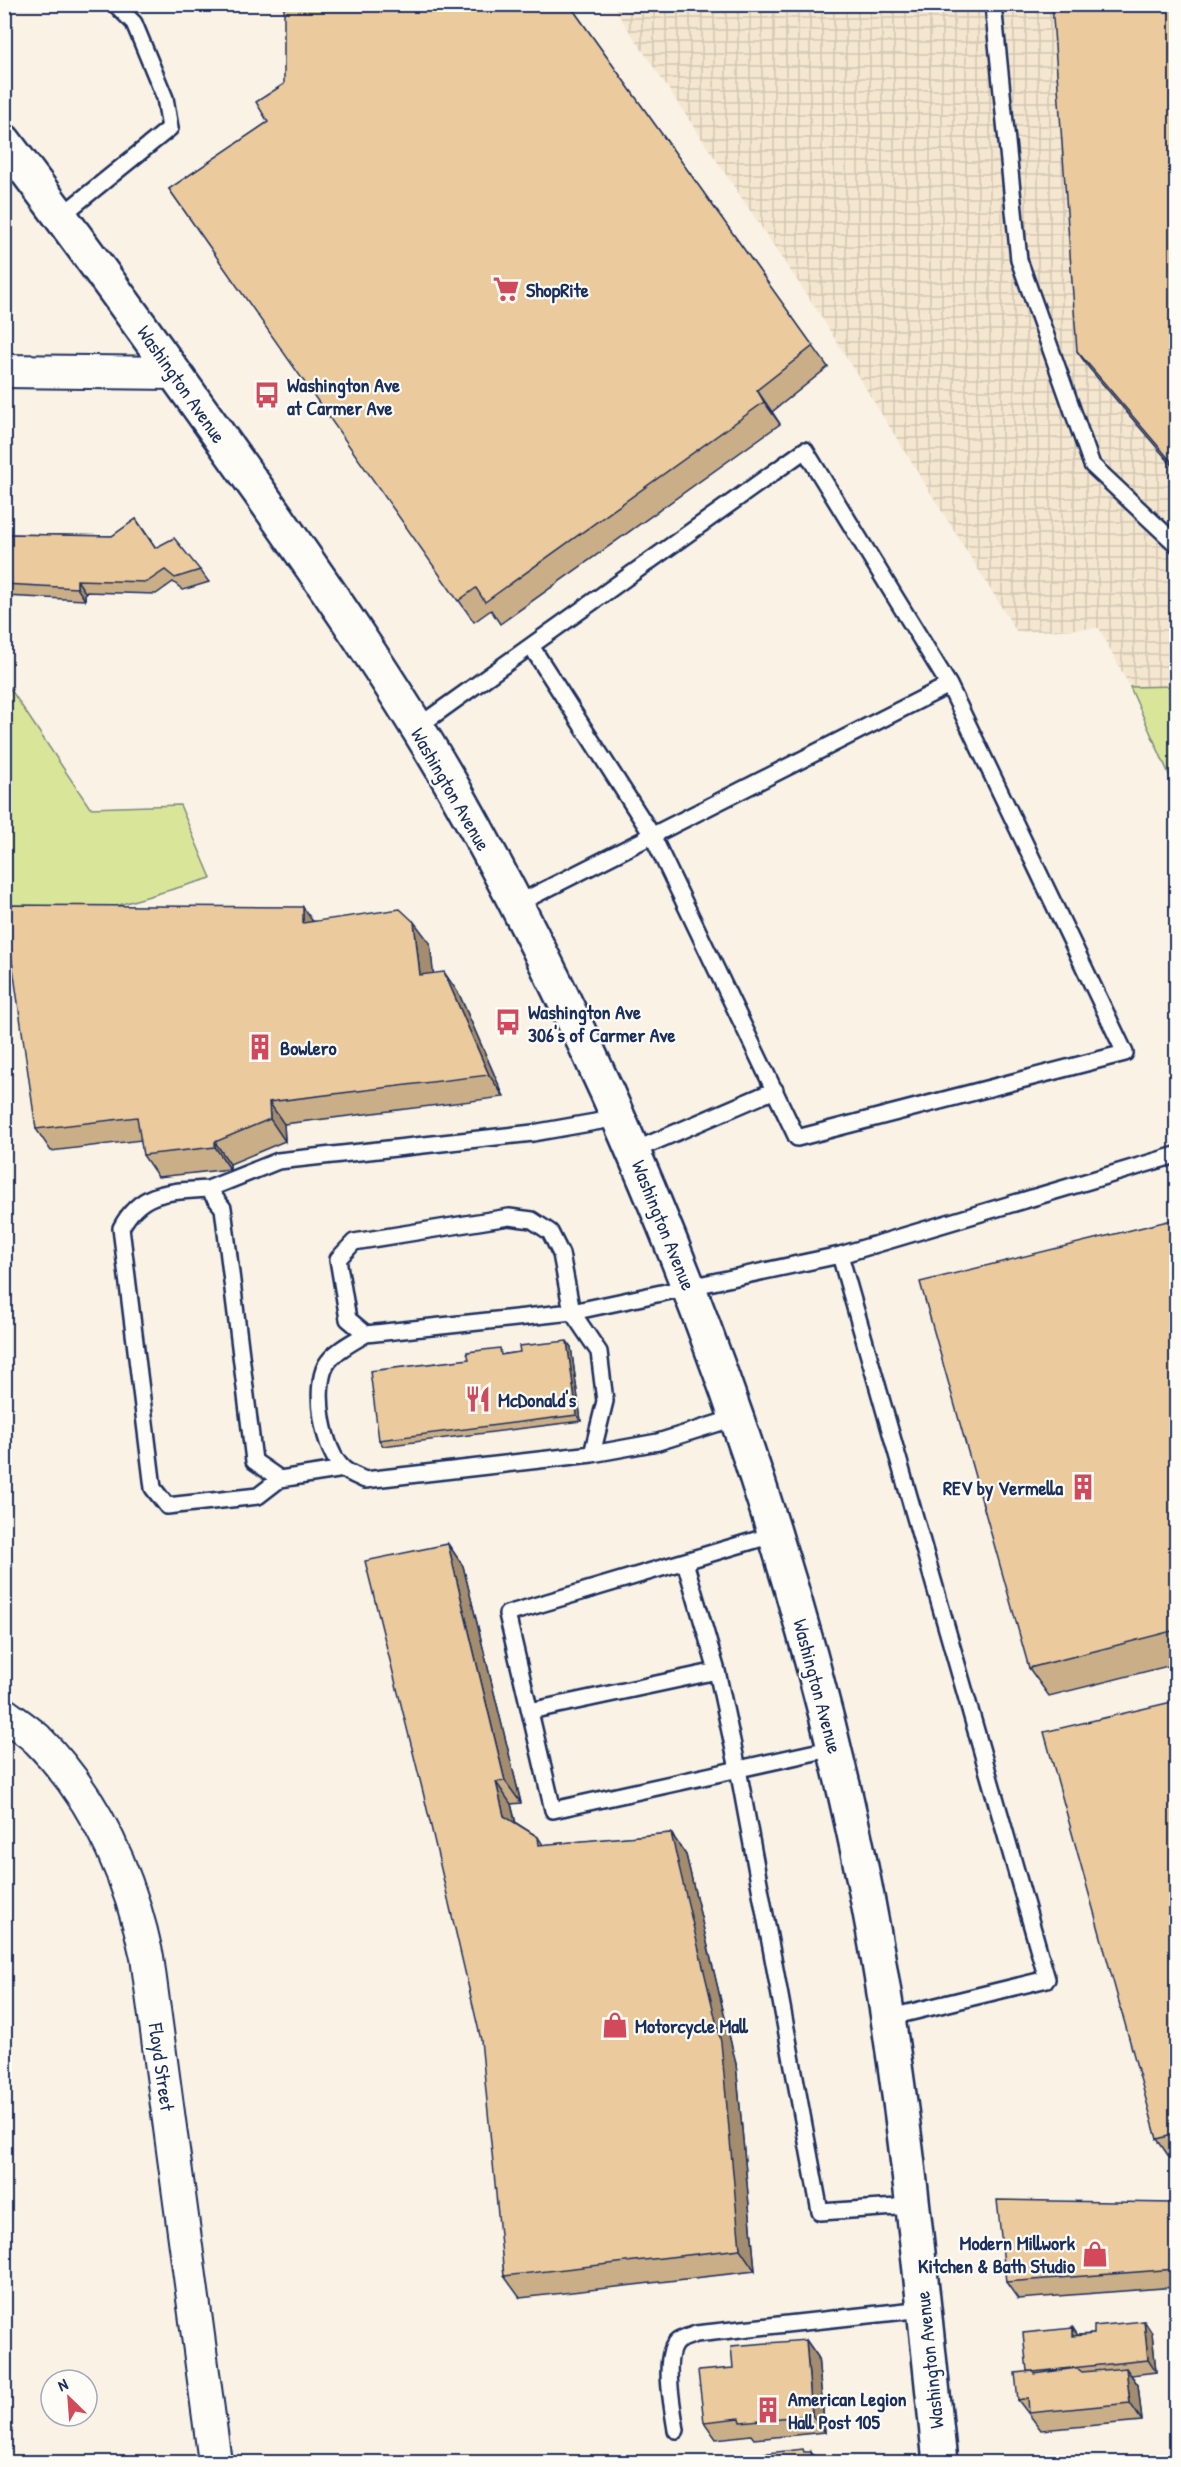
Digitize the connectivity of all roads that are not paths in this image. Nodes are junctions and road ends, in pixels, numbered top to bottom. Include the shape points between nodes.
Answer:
1 (115, 4) edge
2 (993, 4) edge
3 (4, 141) edge
4 (61, 216) junction
5 (4, 372) edge
6 (175, 373) junction
7 (1176, 544) edge
8 (531, 646) junction
9 (949, 685) junction
10 (416, 728) junction
11 (652, 835) junction
12 (517, 904) junction
13 (774, 1090) junction
14 (618, 1118) junction
15 (633, 1151) junction
16 (1176, 1155) edge
17 (208, 1189) junction
18 (840, 1255) junction
19 (690, 1288) junction
20 (572, 1312) junction
21 (366, 1334) junction
22 (738, 1417) junction
23 (592, 1455) junction
24 (344, 1469) junction
25 (280, 1479) junction
26 (776, 1534) junction
27 (685, 1562) junction
28 (717, 1671) junction
29 (530, 1711) junction
30 (4, 1714) edge
31 (834, 1748) junction
32 (738, 1769) junction
33 (887, 2018) junction
34 (913, 2205) junction
35 (924, 2309) junction
36 (676, 2430) dead end
37 (215, 2463) edge
38 (940, 2463) edge

1 - 4 lane via 134,23 165,98 170,128
2 - 7 lane via 1019,260 1092,465
3 - 4 main road, Washington Avenue
4 - 6 main road, Washington Avenue
5 - 6 street
6 - 10 main road, Washington Avenue via 297,547
8 - 9 lane via 805,450
8 - 10 lane
8 - 11 lane
9 - 11 lane
9 - 13 lane via 1125,1053 797,1138
10 - 12 main road, Washington Avenue
11 - 12 lane
11 - 13 lane
12 - 14 main road, Washington Avenue
13 - 15 lane
14 - 15 main road, Washington Avenue
14 - 17 lane via 533,1133 278,1161
15 - 19 main road, Washington Avenue
16 - 18 lane
17 - 25 lane via 223,1209 254,1461
17 - 25 lane via 166,1192 147,1198 129,1213 121,1228 153,1488 167,1506 258,1496
18 - 19 lane
18 - 33 lane via 1047,1979
19 - 20 lane
19 - 22 main road, Washington Avenue
20 - 21 lane
20 - 21 lane via 561,1254 550,1232 532,1220 509,1217 354,1242 338,1259 348,1319
20 - 23 lane via 599,1352 605,1401
21 - 24 lane via 326,1365 320,1385 328,1446
22 - 23 lane via 658,1442
22 - 26 main road, Washington Avenue
23 - 24 lane via 365,1480
24 - 25 lane
26 - 27 lane
26 - 31 main road, Washington Avenue
27 - 28 lane
27 - 29 lane via 507,1614
28 - 29 lane
28 - 32 lane
29 - 32 lane via 554,1810
30 - 37 street, Floyd Street via 37,1739 79,1789 110,1843 140,1922
31 - 32 lane
31 - 33 main road, Washington Avenue via 854,1834
32 - 34 lane via 820,2212
33 - 34 main road, Washington Avenue
34 - 35 main road, Washington Avenue
35 - 36 lane via 696,2334 678,2341 671,2352 669,2374
35 - 38 main road, Washington Avenue

